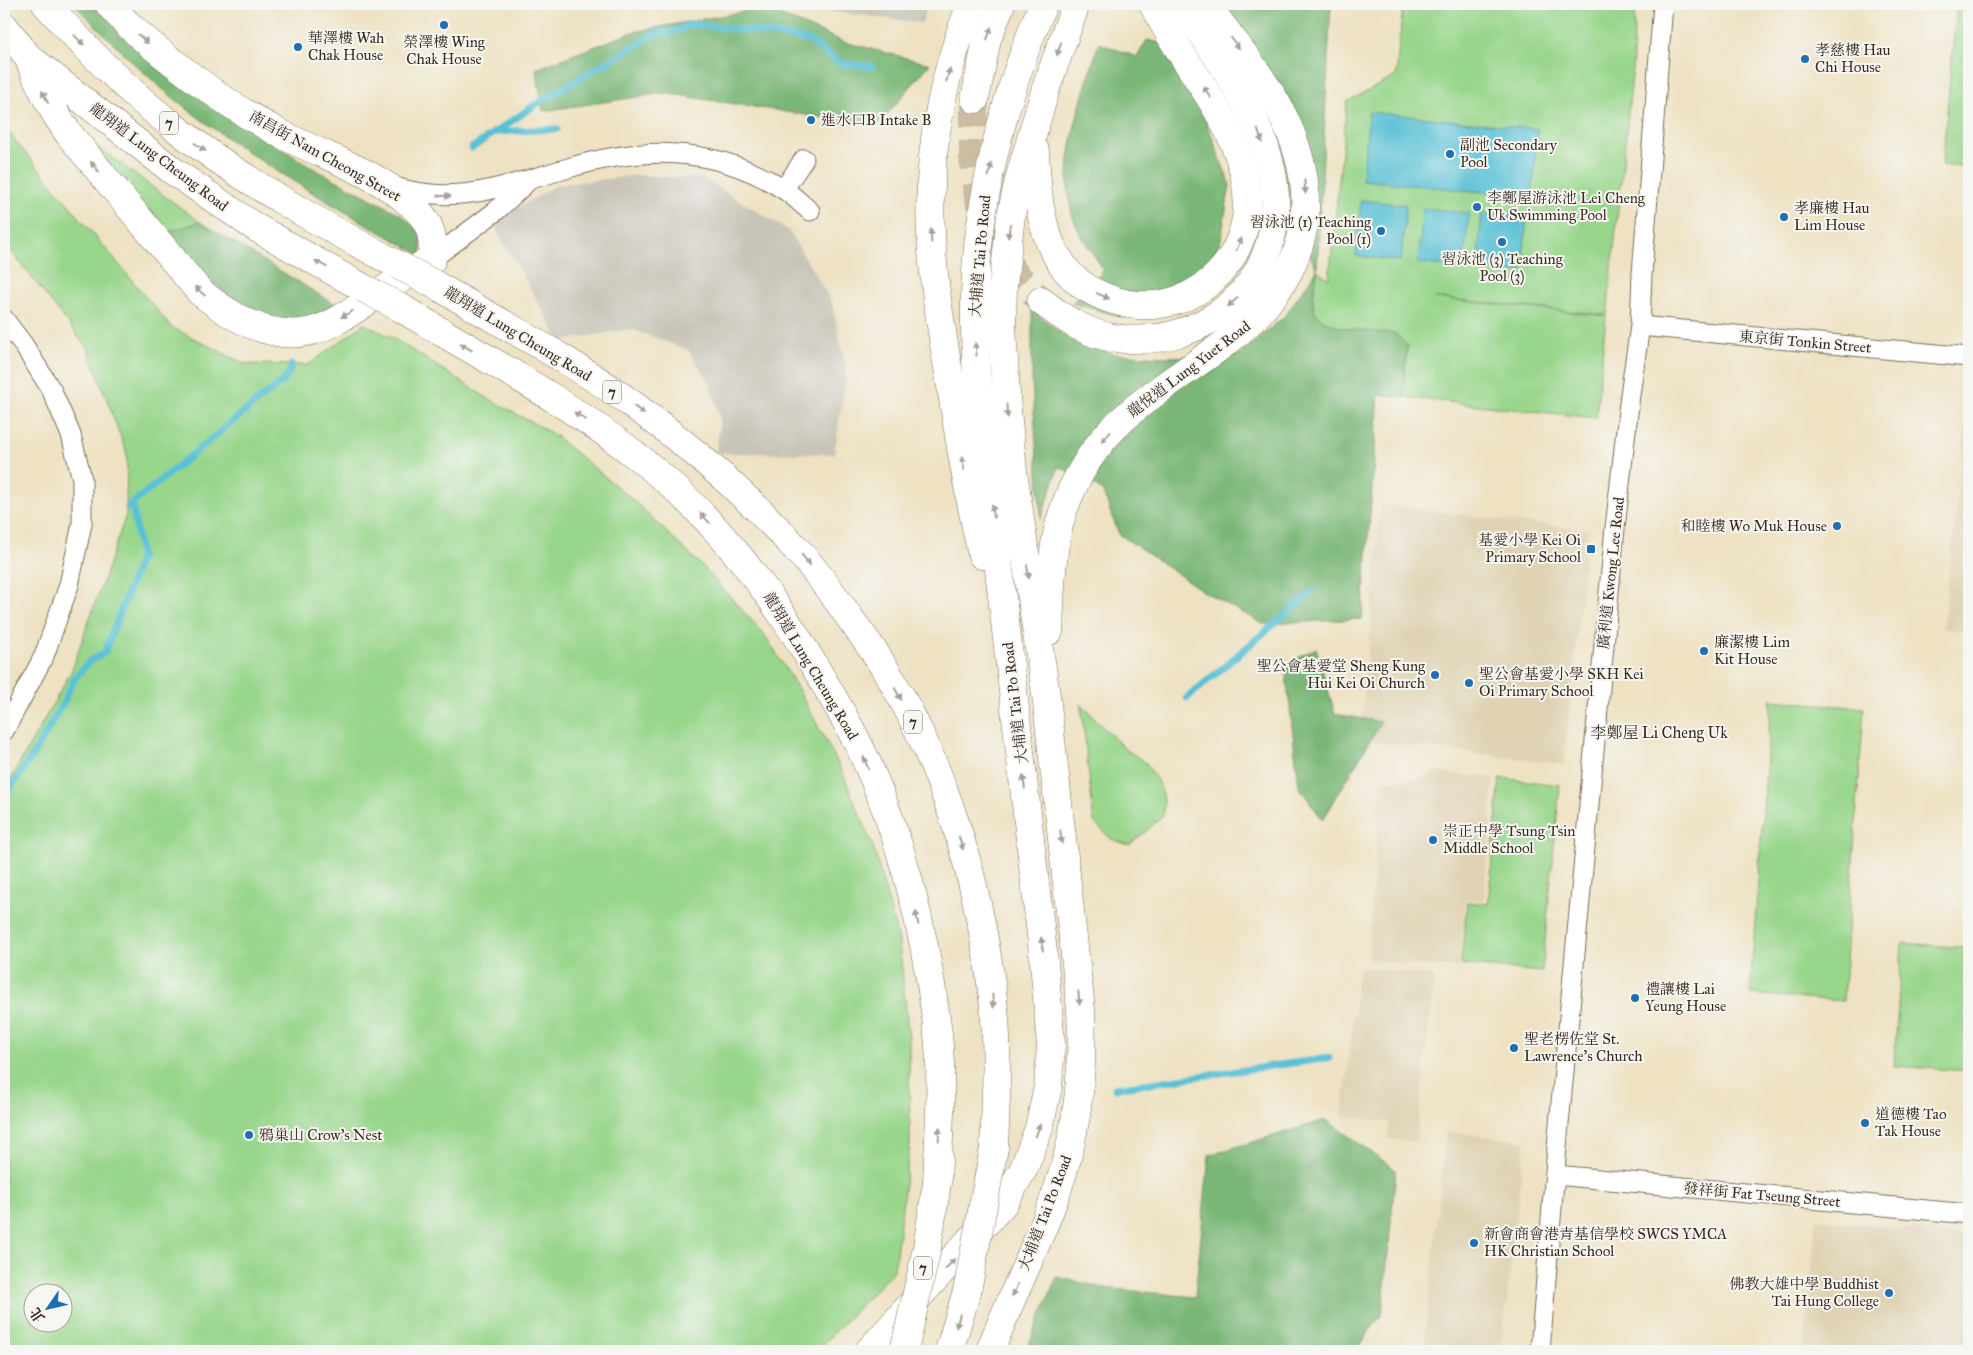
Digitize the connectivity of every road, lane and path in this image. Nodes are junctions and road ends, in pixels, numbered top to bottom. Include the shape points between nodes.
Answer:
1 (46, 4) edge
2 (109, 4) edge
3 (971, 4) edge
4 (1001, 4) edge
5 (1043, 4) edge
6 (1076, 4) edge
7 (1152, 4) edge
8 (1183, 4) edge
9 (1206, 4) edge
10 (1664, 4) edge
11 (4, 26) edge
12 (28, 57) junction
13 (975, 99) tunnel mouth
14 (1034, 133) junction
15 (804, 159) dead end
16 (528, 180) junction
17 (379, 183) junction
18 (784, 189) junction
19 (810, 211) dead end
20 (433, 271) junction
21 (1041, 301) tunnel mouth
22 (4, 319) edge
23 (1640, 326) junction
24 (1969, 357) edge
25 (1046, 695) junction
26 (1016, 716) junction
27 (4, 731) edge
28 (1556, 1175) junction
29 (1969, 1214) edge
30 (869, 1351) edge
31 (904, 1351) edge
32 (949, 1351) edge
33 (990, 1351) edge
34 (1540, 1351) edge

1 -> 20 main road, 龍翔道 Lung Cheung Road / 7, bridge via 102,63 181,133 276,198 398,265
2 -> 17 main road, 南昌街 Nam Cheong Street via 141,37 215,96 281,134
26 -> 3 main road via 967,484 931,233 937,122 946,77
13 -> 4 main road via 987,39
26 -> 5 main road, 大埔道 Tai Po Road via 974,326 984,203 999,131
6 -> 14 main road, 大埔道 Tai Po Road
14 -> 7 main road via 1039,207 1048,237 1064,267 1081,283 1100,296 1144,306 1166,304 1187,297 1222,271 1236,252 1248,208 1239,156 1212,100
8 -> 21 main road via 1245,103 1259,132 1275,196 1273,227 1266,255 1254,279 1237,300 1193,329 1169,337 1139,340 1113,338 1088,331
9 -> 25 main road, 龍悅道 Lung Yuet Road via 1261,80 1290,129 1300,155 1305,183 1306,211 1302,237 1283,282 1256,317 1241,332 1125,417 1105,437 1075,482 1063,507 1056,533
10 - 23 street, 廣利道 Kwong Lee Road
11 - 12 main road, 龍翔道 Lung Cheung Road / 7
20 -> 12 main road via 324,327 307,332 266,329 242,320 200,292 68,133 39,86
31 -> 12 main road, 龍翔道 Lung Cheung Road / 7, bridge via 927,1248 937,1183 940,1122 937,1021 927,965 898,846 863,754 836,703 764,587 688,501 644,461 549,396 401,308 255,227 123,133
14 -> 25 main road, 大埔道 Tai Po Road via 1011,215 1002,326 1013,470
15 - 18 street
17 -> 16 street via 409,192 456,196
16 - 18 street via 597,160 675,153 709,157 743,168
16 - 20 street
17 - 20 main road, 南昌街 Nam Cheong Street via 408,201 426,220 433,236
18 - 19 street
20 -> 32 main road, 龍翔道 Lung Cheung Road / 7, bridge via 552,354 631,404 707,463 773,525 803,556 877,657 937,772 973,883 994,1000 996,1086 992,1165 966,1291
22 - 27 street via 52,391 71,435 82,479 82,524 69,585 44,656
23 - 24 street, 東京街 Tonkin Street
23 - 28 street, 廣利道 Kwong Lee Road via 1615,528
25 -> 33 main road, 大埔道 Tai Po Road via 1081,1010 1083,1058 1071,1144 1058,1186
30 -> 26 main road, 大埔道 Tai Po Road via 1003,1204 1024,1168 1039,1128 1048,1087 1050,1045 1044,961
28 - 29 street, 發祥街 Fat Tseung Street
28 - 34 street, 廣利道 Kwong Lee Road

